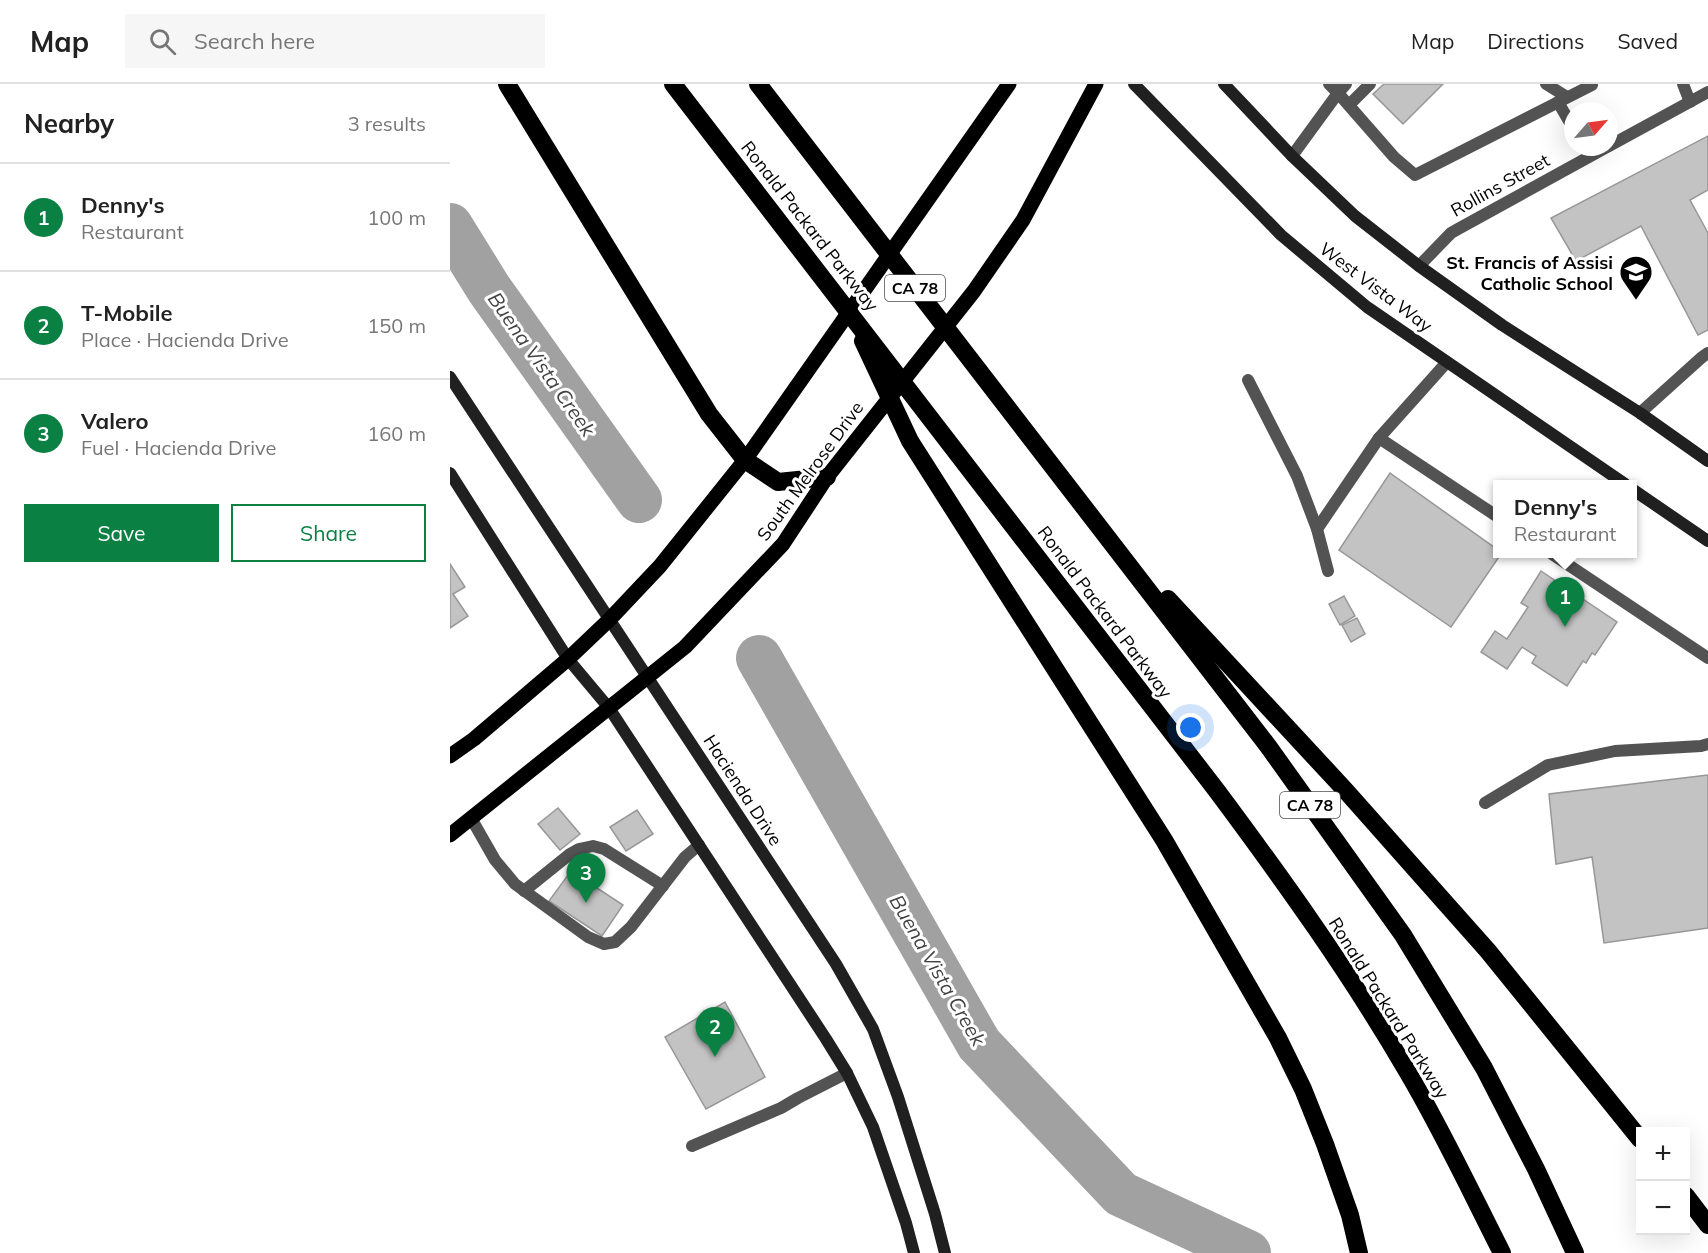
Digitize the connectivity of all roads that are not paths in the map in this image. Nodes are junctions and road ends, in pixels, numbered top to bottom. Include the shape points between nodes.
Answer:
1 (507, 84) edge
2 (673, 84) edge
3 (758, 84) edge
4 (1009, 84) edge
5 (1096, 84) edge
6 (1134, 84) edge
7 (1224, 84) edge
8 (1329, 84) edge
9 (1370, 84) edge
10 (1546, 84) edge
11 (1592, 84) edge
12 (1683, 84) edge
13 (1342, 89) edge
14 (1708, 92) edge
15 (1562, 100) junction
16 (1690, 102) junction
17 (1348, 105) junction
18 (1564, 105) edge
19 (1618, 141) edge
20 (1292, 156) junction
21 (1580, 156) edge
22 (1419, 266) junction
23 (846, 307) junction
24 (1706, 358) edge
25 (1447, 362) junction
26 (450, 377) edge
27 (1248, 380) dead end
28 (1640, 413) junction
29 (1379, 438) junction
30 (745, 460) junction
31 (1708, 462) edge
32 (450, 473) edge
33 (826, 477) junction
34 (1619, 480) edge
35 (1637, 492) edge
36 (1089, 514) junction
37 (1493, 514) edge
38 (1317, 529) junction
39 (1708, 540) edge
40 (1558, 558) edge
41 (1328, 571) dead end
42 (609, 620) junction
43 (1708, 658) edge
44 (568, 659) junction
45 (647, 678) junction
46 (609, 708) junction
47 (1708, 744) edge
48 (450, 756) edge
49 (1485, 803) dead end
50 (471, 818) junction
51 (450, 835) edge
52 (699, 845) junction
53 (663, 886) junction
54 (524, 891) junction
55 (847, 1073) junction
56 (1636, 1133) edge
57 (692, 1146) dead end
58 (1690, 1201) edge
59 (1708, 1225) edge
60 (914, 1253) edge
61 (945, 1253) edge
62 (1359, 1253) edge
63 (1502, 1253) edge
64 (1575, 1253) edge

1 - 30 highway via 709,414
2 - 23 highway, Ronald Packard Parkway
3 - 36 highway, CA 78
4 - 30 main road
5 - 33 main road, South Melrose Drive via 1023,220 987,273
6 - 25 main road, West Vista Way via 1281,236 1366,307
7 - 20 main road
8 - 13 street
9 - 17 street
10 - 15 street
11 - 15 street
12 - 16 street
13 - 17 street
13 - 20 street
14 - 16 street, Rollins Street
15 - 17 street via 1415,175
15 - 18 street
16 - 19 street, Rollins Street
20 - 22 main road via 1355,216
21 - 22 street, Rollins Street via 1458,228
22 - 28 main road via 1502,325
23 - 62 highway via 910,441 1164,840 1278,1038 1325,1144
23 - 63 highway, Ronald Packard Parkway via 1285,882 1407,1071
24 - 28 street
25 - 29 street
25 - 34 main road, West Vista Way
26 - 42 main road, Hacienda Drive
27 - 38 street via 1297,476
28 - 31 main road
29 - 37 street
29 - 38 street
30 - 33 highway via 778,482
30 - 42 main road via 660,566
32 - 44 main road
33 - 45 main road, South Melrose Drive via 783,544 685,647
35 - 39 main road
36 - 56 highway via 1346,790 1488,951
36 - 64 highway, CA 78 via 1268,746 1403,935 1484,1068
38 - 41 street
40 - 43 street
42 - 44 main road
42 - 45 main road, Hacienda Drive
44 - 46 main road
44 - 48 main road
45 - 46 main road, South Melrose Drive
45 - 61 main road, Hacienda Drive via 836,964 873,1029
46 - 50 main road, South Melrose Drive
46 - 52 main road
47 - 49 street via 1615,752 1548,765
50 - 51 main road, South Melrose Drive
50 - 54 street via 495,860
52 - 53 street
52 - 55 main road
53 - 54 street via 593,846 570,854
53 - 54 street via 631,927 615,942 604,944 588,937
55 - 57 street via 781,1108
55 - 60 main road via 873,1127
58 - 59 highway

